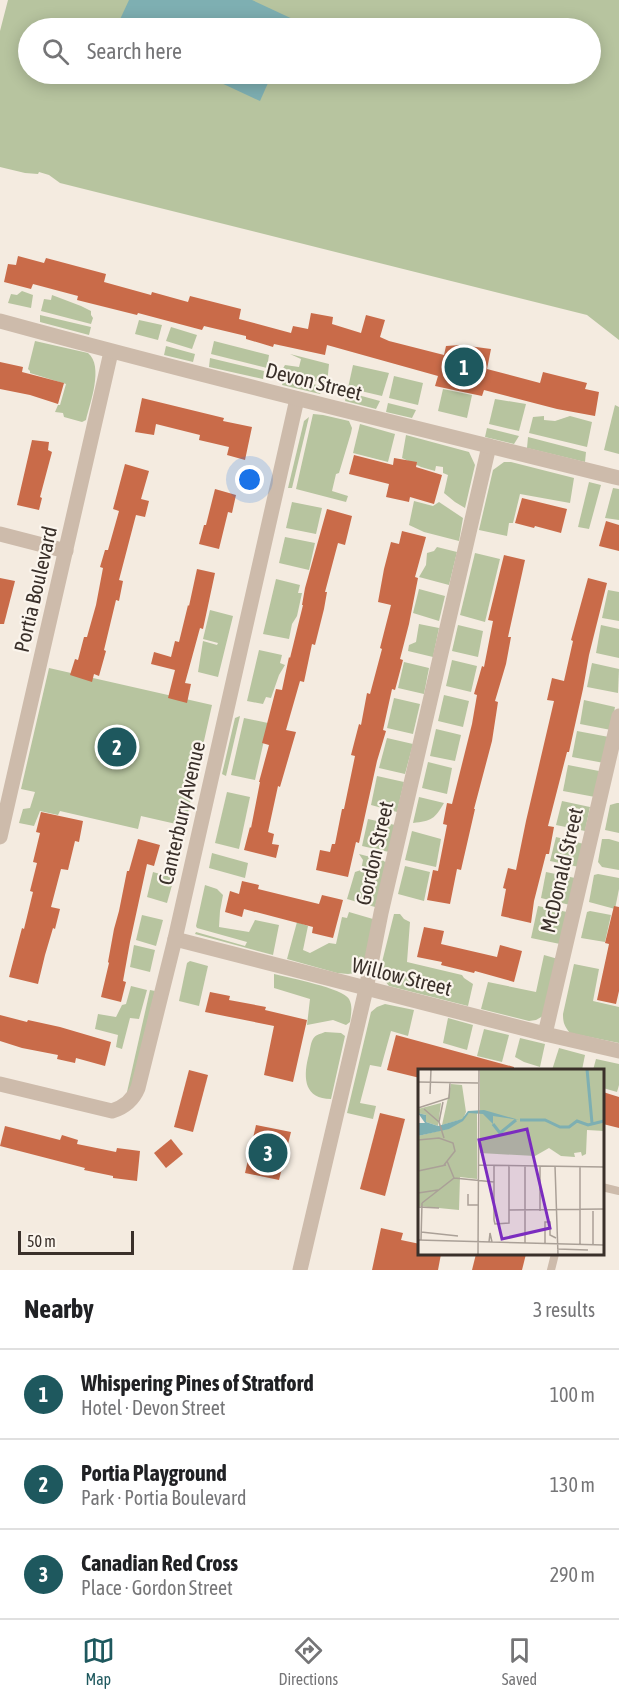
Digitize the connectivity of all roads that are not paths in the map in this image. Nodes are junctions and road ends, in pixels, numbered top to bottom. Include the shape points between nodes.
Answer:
1 (0, 321) edge
2 (111, 352) junction
3 (297, 399) junction
4 (489, 446) junction
5 (619, 478) edge
6 (0, 534) edge
7 (66, 550) junction
8 (619, 716) edge
9 (0, 837) edge
10 (175, 939) junction
11 (366, 989) junction
12 (545, 1034) junction
13 (619, 1051) edge
14 (0, 1084) edge
15 (604, 1187) edge
16 (619, 1191) edge
17 (555, 1255) edge
18 (300, 1270) edge
19 (551, 1270) edge

1 - 2 street, Devon Street
2 - 3 street, Devon Street
2 - 7 street, Portia Boulevard
3 - 4 street, Devon Street
3 - 10 street, Canterbury Avenue
4 - 5 street, Devon Street
4 - 11 street, Gordon Street
6 - 7 street
7 - 9 street, Portia Boulevard
8 - 12 street, McDonald Street
10 - 11 street, Willow Street
10 - 14 street, Canterbury Avenue via 138,1088 129,1103 112,1111
11 - 12 street, Willow Street
11 - 18 street, Gordon Street
12 - 13 street, Willow Street
15 - 16 lane
17 - 19 lane

